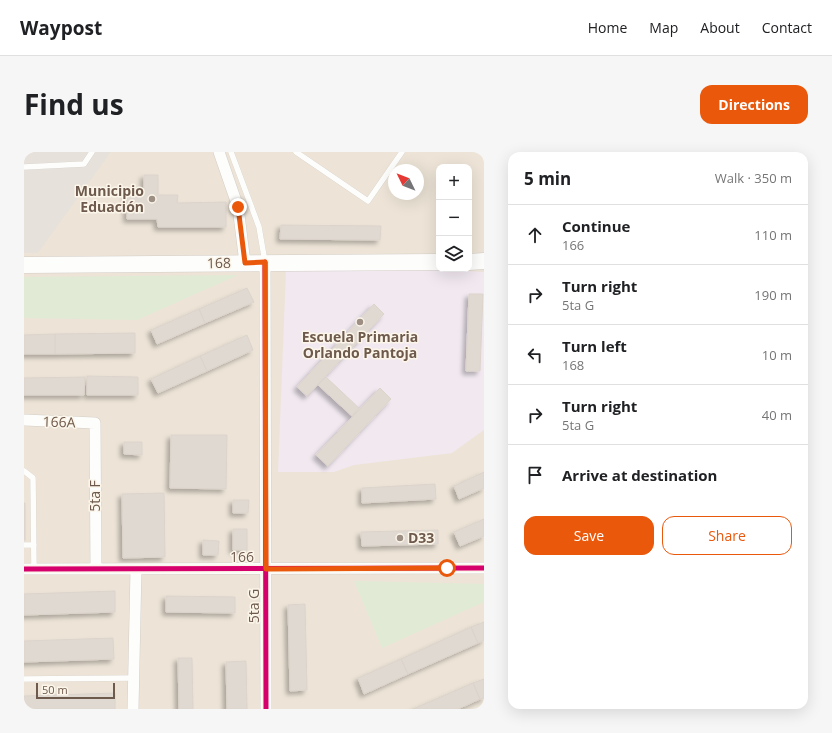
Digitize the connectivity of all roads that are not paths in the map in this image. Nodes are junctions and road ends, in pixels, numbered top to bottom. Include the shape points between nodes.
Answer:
1 (92, 152) edge
2 (219, 152) edge
3 (231, 152) edge
4 (296, 152) edge
5 (402, 152) edge
6 (24, 167) edge
7 (265, 262) junction
8 (436, 262) edge
9 (472, 262) edge
10 (484, 262) edge
11 (245, 263) junction
12 (24, 265) edge
13 (24, 420) edge
14 (95, 423) joint
15 (24, 471) edge
16 (24, 545) edge
17 (34, 545) junction
18 (484, 568) edge
19 (29, 569) edge
20 (96, 569) junction
21 (136, 569) junction
22 (266, 569) junction
23 (134, 678) junction
24 (24, 679) edge
25 (134, 709) edge
26 (266, 709) edge

1 - 6 lane via 84,164
2 - 11 street via 238,207
3 - 7 lane via 259,227
4 - 5 lane via 368,201
7 - 8 street, 168
7 - 11 street, 168
7 - 22 street, 5ta G
9 - 10 street
11 - 12 street, 168
13 - 14 street, 166A
14 - 20 street, 5ta F
15 - 17 lane via 33,478
16 - 17 lane
17 - 19 lane
18 - 22 street, 166
19 - 20 street, 166
20 - 21 street, 166
21 - 22 street, 166
21 - 23 street
22 - 26 street, 5ta G
23 - 24 lane
23 - 25 street

